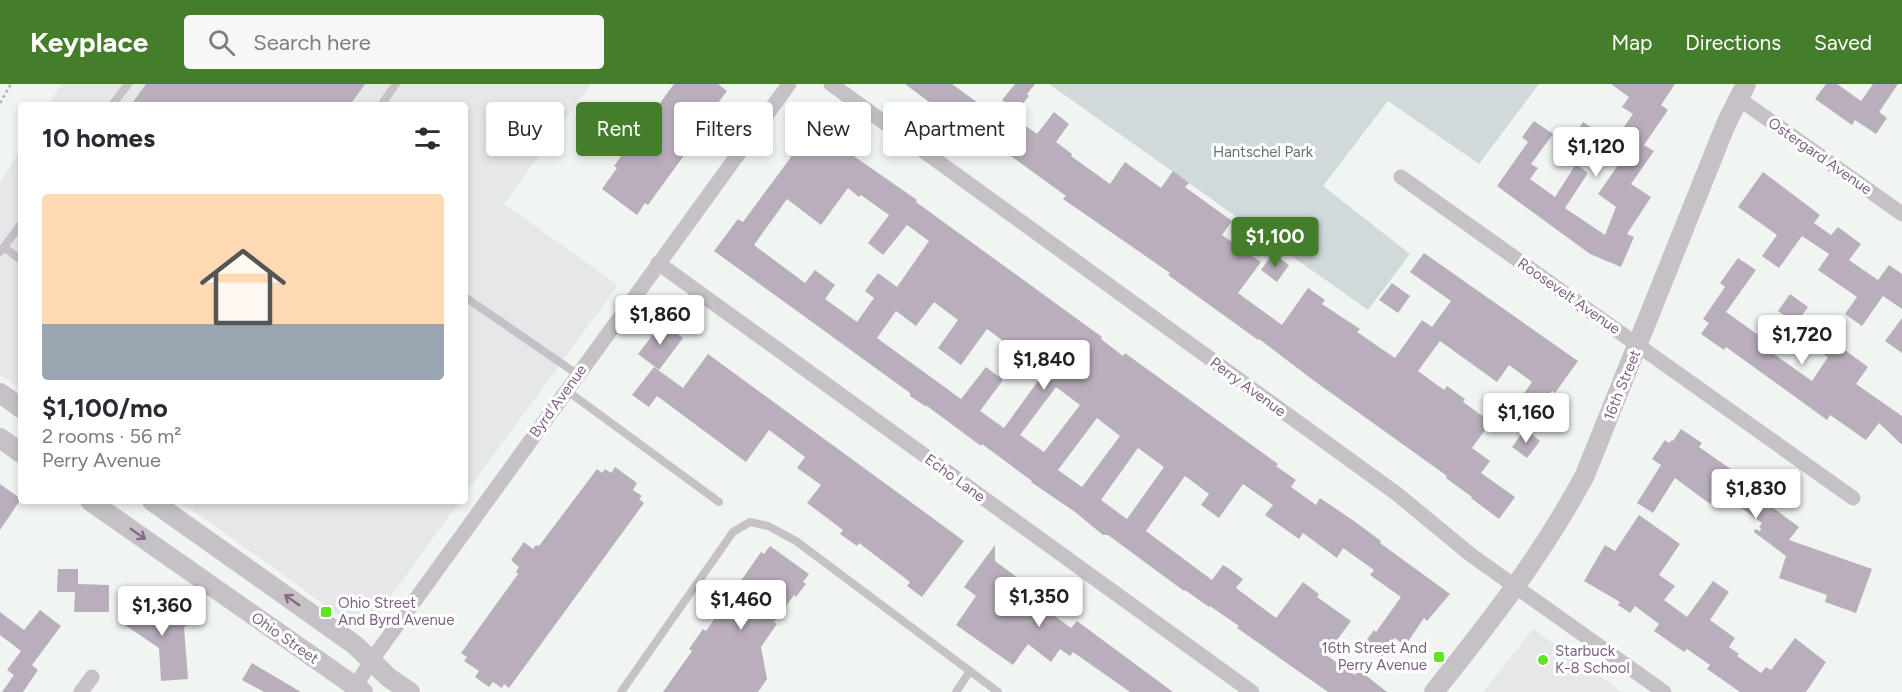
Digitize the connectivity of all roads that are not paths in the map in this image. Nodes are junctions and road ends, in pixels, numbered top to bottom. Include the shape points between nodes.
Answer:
1 (128, 84) edge
2 (396, 84) edge
3 (831, 84) edge
4 (787, 85) edge
5 (1742, 91) edge
6 (114, 102) edge
7 (383, 102) edge
8 (1401, 177) dead end
9 (1902, 214) edge
10 (18, 228) edge
11 (2, 250) edge
12 (18, 258) edge
13 (658, 263) junction
14 (468, 299) edge
15 (1638, 345) junction
16 (577, 374) junction
17 (566, 390) junction
18 (0, 393) edge
19 (18, 406) edge
20 (0, 438) edge
21 (18, 451) edge
22 (1853, 498) dead end
23 (719, 502) dead end
24 (94, 504) edge
25 (156, 504) edge
26 (1516, 587) junction
27 (371, 661) junction
28 (970, 671) junction
29 (92, 677) dead end
30 (356, 690) edge
31 (81, 692) edge
32 (410, 692) edge
33 (621, 692) edge
34 (956, 692) edge
35 (998, 692) edge
36 (1252, 692) edge
37 (1434, 692) edge
38 (1664, 692) edge

1 - 6 lane
2 - 7 lane
3 - 26 street, Perry Avenue via 1397,494
4 - 13 street, Byrd Avenue
5 - 9 street, Ostergard Avenue
5 - 15 street, 16th Street via 1725,124
8 - 15 street, Roosevelt Avenue
10 - 11 lane
11 - 12 lane
13 - 16 street, Byrd Avenue
13 - 36 street, Echo Lane
14 - 16 lane
15 - 22 street, Roosevelt Avenue
15 - 26 street, 16th Street via 1585,475 1564,516
16 - 17 street, Byrd Avenue
17 - 23 lane
17 - 27 street, Byrd Avenue
18 - 19 street
20 - 21 street
24 -> 30 street, Ohio Street
27 -> 25 street via 355,645
26 - 37 street, 16th Street
26 - 38 street, Perry Avenue
27 - 30 street, Byrd Avenue
27 - 32 street
28 - 33 lane via 796,542 768,526 750,522 734,532
28 - 34 lane
28 - 35 lane
29 - 31 street

